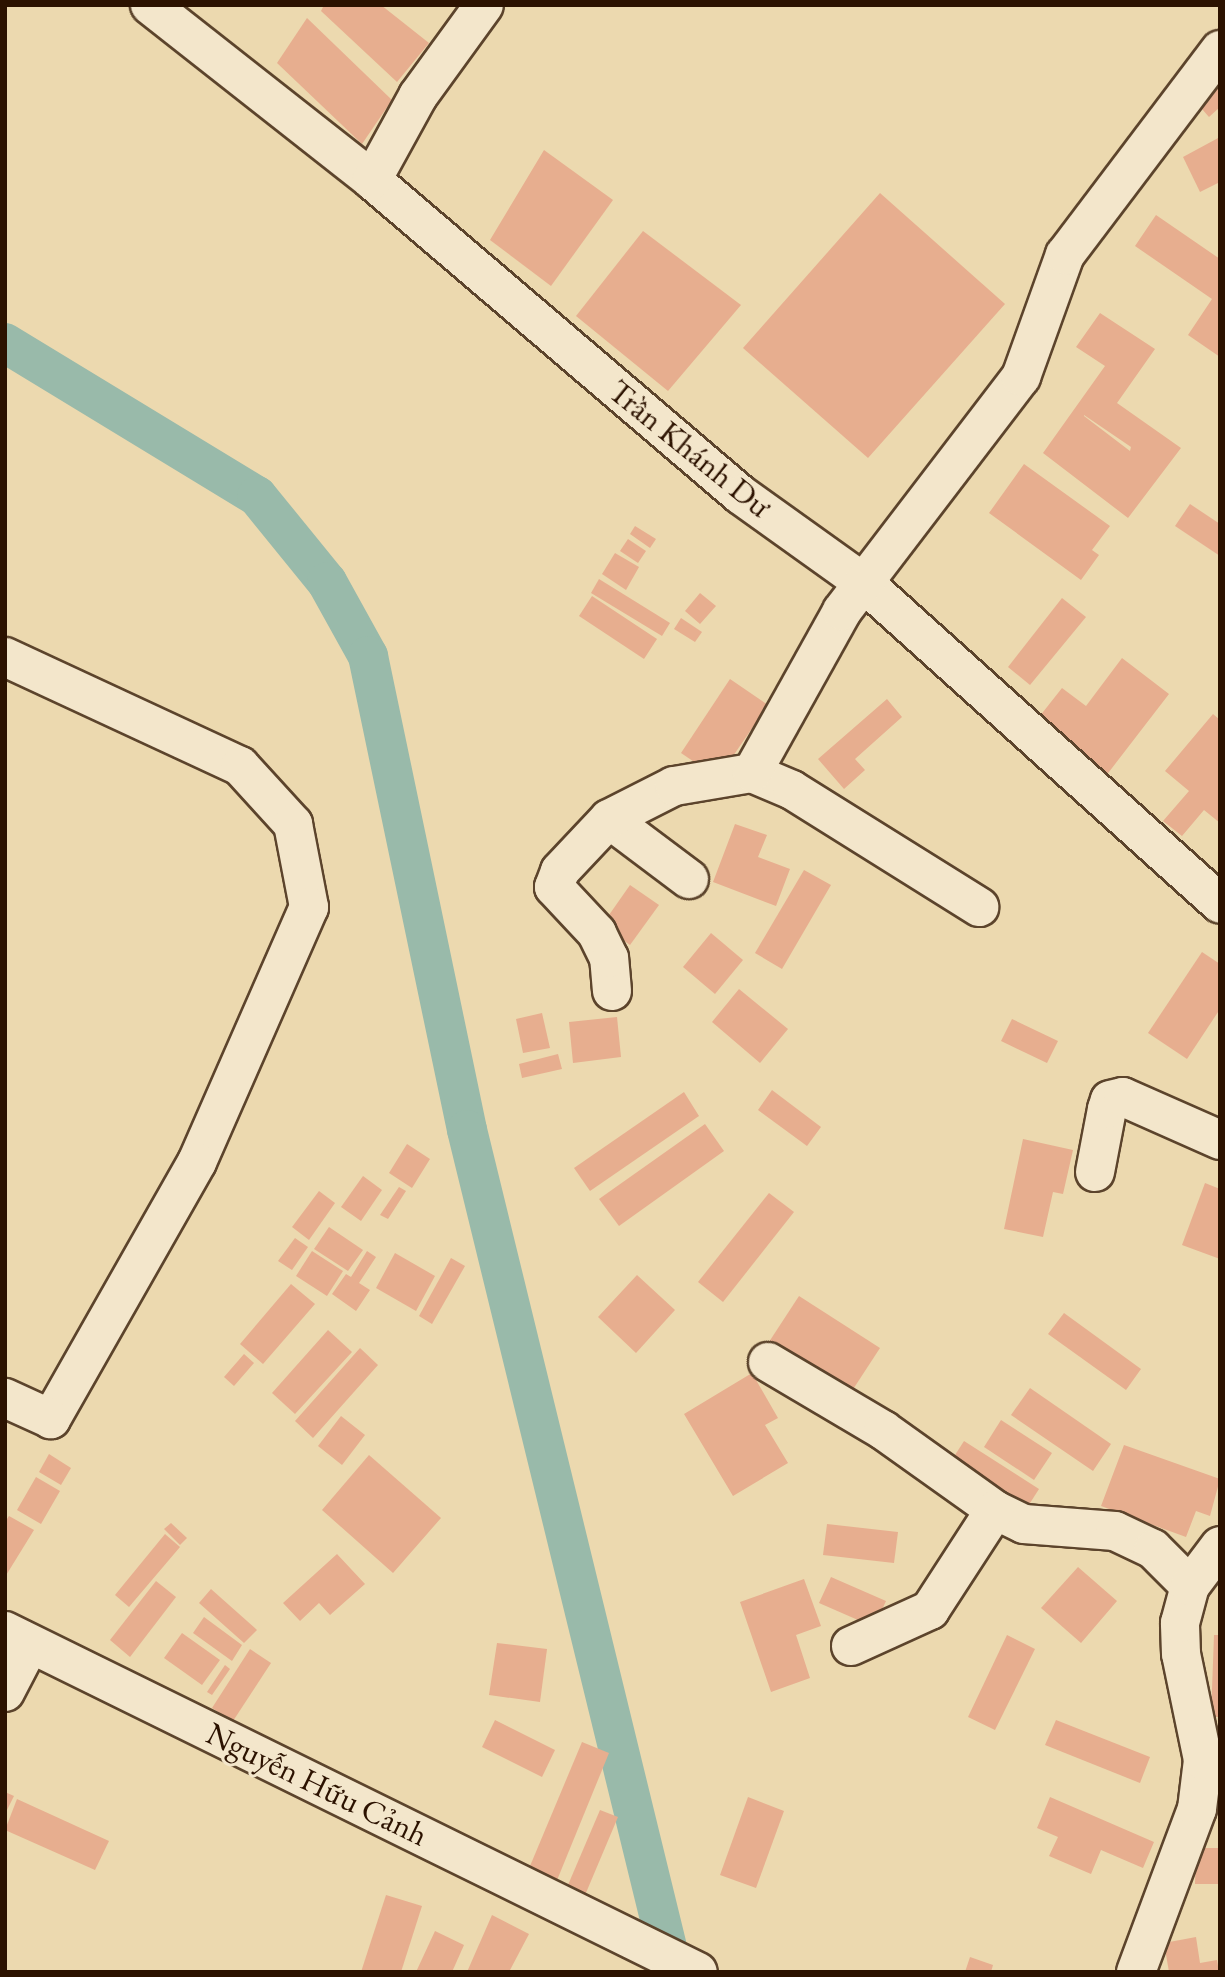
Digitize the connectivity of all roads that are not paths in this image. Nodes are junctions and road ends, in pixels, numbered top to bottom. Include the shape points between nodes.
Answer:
1 (150, 5) edge
2 (484, 5) edge
3 (1220, 50) edge
4 (372, 180) junction
5 (864, 583) junction
6 (5, 657) edge
7 (752, 773) junction
8 (609, 820) junction
9 (689, 879) dead end
10 (1220, 903) edge
11 (979, 907) dead end
12 (612, 990) dead end
13 (1220, 1140) edge
14 (1095, 1172) dead end
15 (768, 1362) dead end
16 (5, 1398) edge
17 (995, 1510) junction
18 (1220, 1546) edge
19 (1191, 1586) junction
20 (18, 1637) edge
21 (851, 1646) dead end
22 (5, 1692) edge
23 (698, 1972) edge
24 (1136, 1972) edge

1 - 4 street, Trần Khánh Dư
2 - 4 street via 418,96
3 - 5 street via 1065,255 1021,377
4 - 5 street, Trần Khánh Dư via 741,495
5 - 7 street via 842,611
5 - 10 street, Trần Khánh Dư
6 - 16 street via 240,766 293,824 309,907 197,1162 51,1419
7 - 8 street via 674,786
7 - 11 street via 792,790
8 - 9 street
8 - 12 street via 560,870 554,887 597,933 609,958
13 - 14 street via 1123,1097 1110,1100
15 - 17 street via 883,1430
17 - 19 street via 1024,1524 1115,1531 1153,1549
17 - 21 street via 930,1609
18 - 19 street
19 - 24 street via 1180,1623 1203,1760 1197,1809
20 - 22 street
20 - 23 street, Nguyễn Hữu Cảnh

